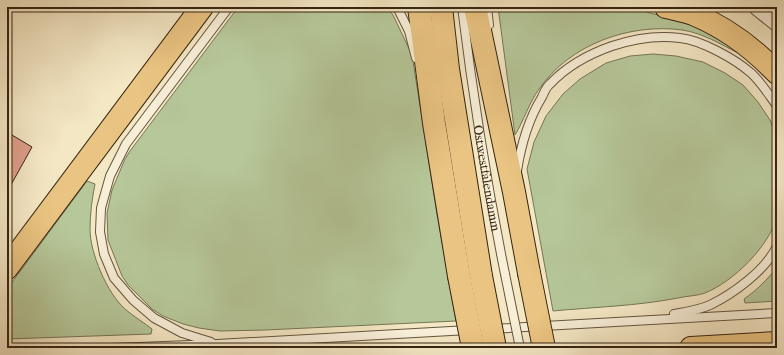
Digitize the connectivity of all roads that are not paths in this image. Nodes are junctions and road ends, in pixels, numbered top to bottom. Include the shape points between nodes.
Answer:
1 (202, 7) edge
2 (229, 7) edge
3 (396, 7) edge
4 (418, 7) edge
5 (442, 7) edge
6 (462, 7) edge
7 (475, 7) edge
8 (487, 7) edge
9 (666, 7) edge
10 (757, 7) edge
11 (777, 23) edge
12 (777, 73) edge
13 (777, 106) edge
14 (434, 123) junction
15 (514, 192) junction
16 (777, 246) edge
17 (7, 268) edge
18 (777, 313) edge
19 (641, 320) junction
20 (478, 336) edge
21 (777, 343) edge
22 (217, 344) junction
23 (112, 348) edge
24 (495, 348) edge
25 (520, 348) edge
26 (544, 348) edge
27 (690, 348) edge

1 - 17 highway
2 - 22 lane via 126,144 110,176 101,208 100,232 104,254 114,278 133,300 154,318 182,333
3 - 14 lane via 409,31
4 - 14 highway
5 - 24 highway, Ostwestfalendamm, bridge via 448,69
6 - 25 lane, Ostwestfalendamm, bridge via 489,195
7 - 15 highway
8 - 15 lane
9 - 12 highway via 692,14 716,25 737,38
10 - 11 street
13 - 15 lane via 751,73 710,47 681,38 650,38 625,42 598,51 571,66 549,85 534,109 524,135
14 - 20 highway, bridge via 459,276
15 - 26 highway, bridge
16 - 19 lane via 761,268 740,287 709,305
18 - 19 lane
19 - 20 lane
20 - 22 lane
21 - 27 highway
22 - 23 lane

